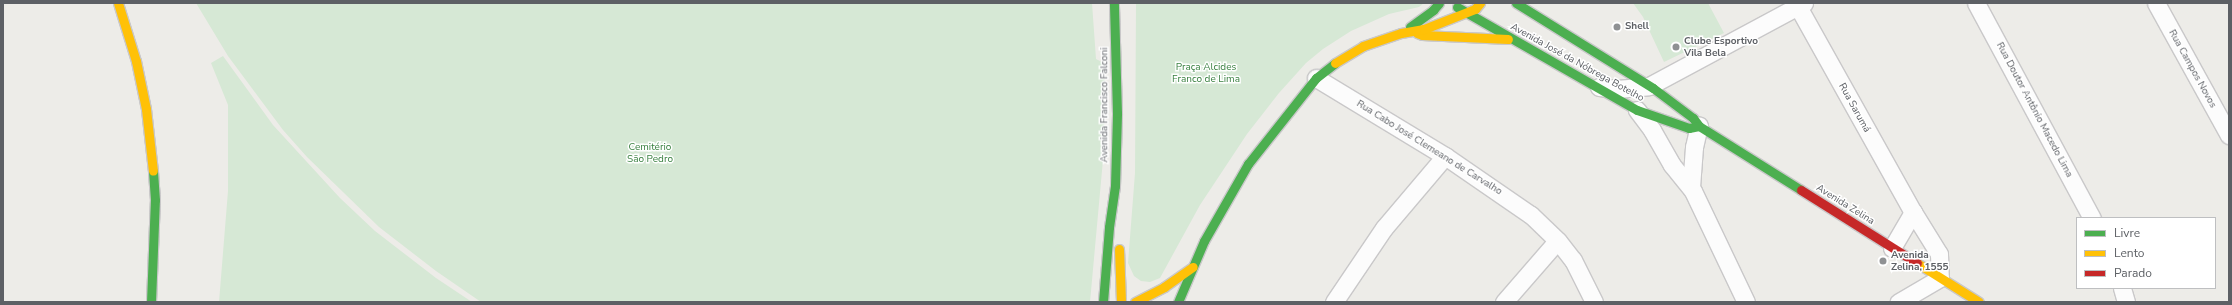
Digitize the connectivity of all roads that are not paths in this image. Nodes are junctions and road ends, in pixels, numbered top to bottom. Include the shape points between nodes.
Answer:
1 (118, 3) edge
2 (1114, 3) edge
3 (1439, 3) edge
4 (1450, 3) edge
5 (1480, 3) edge
6 (1516, 3) edge
7 (1976, 3) edge
8 (2156, 3) edge
9 (1799, 4) edge
10 (1466, 12) junction
11 (1414, 31) junction
12 (1401, 33) junction
13 (1511, 38) junction
14 (1316, 78) junction
15 (1649, 86) junction
16 (1597, 87) junction
17 (1637, 110) junction
18 (1700, 126) junction
19 (2229, 136) edge
20 (1445, 156) junction
21 (1691, 187) junction
22 (1113, 206) junction
23 (1913, 212) junction
24 (2091, 217) edge
25 (1557, 241) junction
26 (1892, 248) junction
27 (1193, 267) junction
28 (1120, 274) junction
29 (1940, 278) junction
30 (2122, 289) edge
31 (1150, 295) junction
32 (151, 302) edge
33 (1103, 302) edge
34 (1121, 302) edge
35 (1134, 302) edge
36 (1158, 302) edge
37 (1178, 302) edge
38 (1334, 302) edge
39 (1504, 302) edge
40 (1594, 302) edge
41 (1746, 302) edge
42 (1900, 302) edge
43 (1979, 302) edge
44 (2126, 302) edge

1 - 32 main road via 137,68 153,157 155,200
2 - 22 main road, Avenida Francisco Falconi via 1117,113
3 - 12 main road
4 - 10 main road, Avenida José da Nóbrega Botelho
5 - 10 main road via 1475,9
6 - 15 main road, Avenida José da Nóbrega Botelho
7 - 24 street, Rua Doutor Antônio Macedo Lima
8 - 19 street, Rua Campos Novos
9 - 15 street
9 - 23 street, Rua Sarumá
10 - 11 main road
10 - 13 main road, Avenida José da Nóbrega Botelho
11 - 12 main road
11 - 13 main road via 1422,35
12 - 14 main road via 1363,46 1329,66
13 - 16 main road, Avenida José da Nóbrega Botelho
14 - 20 street, Rua Cabo José Clemeano de Carvalho
14 - 27 main road via 1248,164 1204,241
15 - 16 street via 1617,89
15 - 18 main road, Avenida José da Nóbrega Botelho
16 - 17 main road, Avenida José da Nóbrega Botelho
17 - 18 main road, Avenida José da Nóbrega Botelho via 1689,128
17 - 21 street via 1672,165
18 - 21 street via 1694,147
18 - 26 main road, Avenida Zelina
20 - 25 street, Rua Cabo José Clemeano de Carvalho via 1531,215
20 - 38 street via 1384,228
21 - 41 street
22 - 28 main road, Avenida Francisco Falconi
22 - 33 main road, Avenida Francisco Falconi
23 - 26 street
23 - 29 street, Rua Sarumá via 1939,254
25 - 39 street
25 - 40 street, Rua Cabo José Clemeano de Carvalho via 1573,260
26 - 29 main road, Avenida Zelina
27 - 31 main road
27 - 37 main road
28 - 31 main road via 1135,288
28 - 34 main road, Avenida Francisco Falconi
29 - 42 street
29 - 43 main road, Avenida Zelina
30 - 44 street
31 - 35 main road
31 - 36 main road

